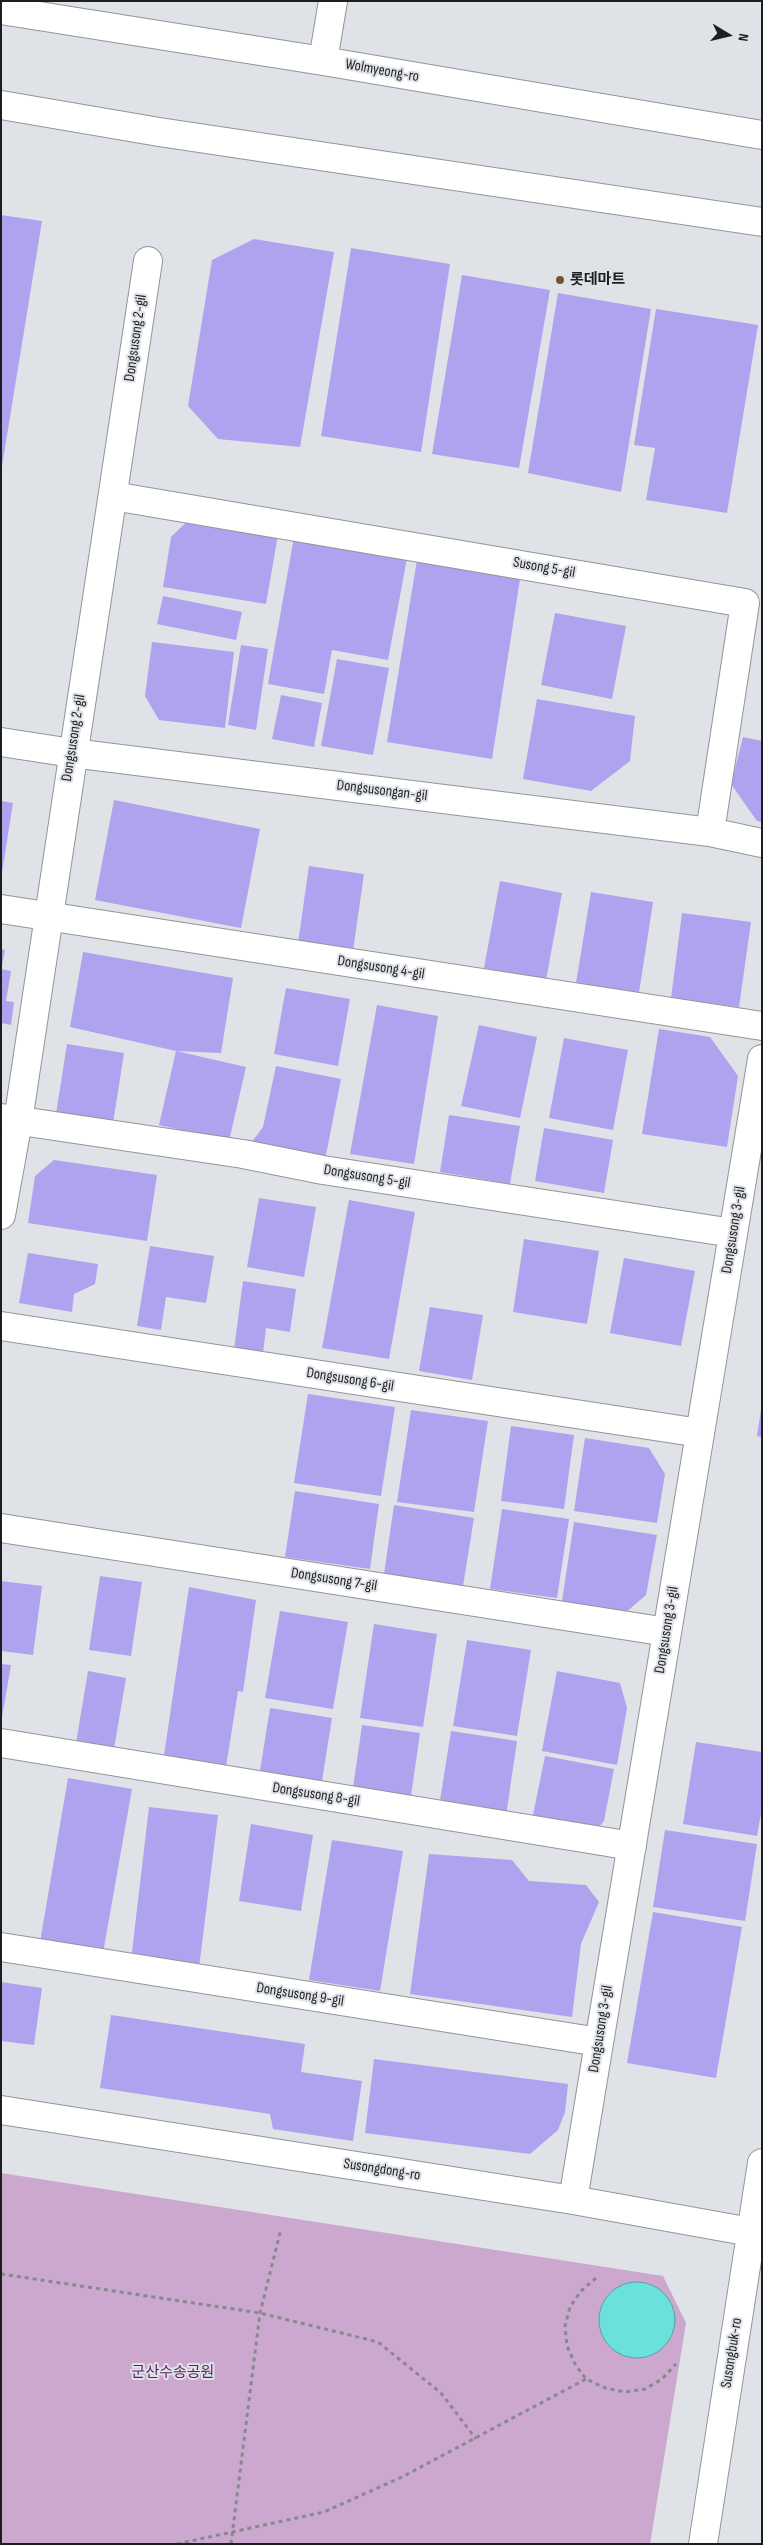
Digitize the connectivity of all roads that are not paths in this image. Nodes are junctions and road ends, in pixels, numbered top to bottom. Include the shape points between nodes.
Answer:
1 (333, 1) edge
2 (1, 10) edge
3 (323, 61) junction
4 (1, 105) edge
5 (762, 136) edge
6 (762, 222) edge
7 (148, 261) dead end
8 (113, 496) junction
9 (1, 742) edge
10 (72, 754) junction
11 (710, 832) junction
12 (762, 843) edge
13 (1, 909) edge
14 (47, 917) junction
15 (762, 1026) edge
16 (762, 1059) edge
17 (10, 1119) edge
18 (1, 1215) edge
19 (733, 1233) junction
20 (1, 1326) edge
21 (700, 1433) junction
22 (1, 1528) edge
23 (667, 1632) junction
24 (1, 1743) edge
25 (632, 1846) junction
26 (1, 1947) edge
27 (599, 2042) junction
28 (1, 2110) edge
29 (762, 2163) edge
30 (573, 2200) junction
31 (756, 2233) edge
32 (703, 2544) edge

1 - 3 street
2 - 3 street, Wolmyeong-ro
3 - 5 street, Wolmyeong-ro
4 - 6 street via 159,132
7 - 8 street, Dongsusong 2-gil
8 - 10 street, Dongsusong 2-gil
8 - 11 street, Susong 5-gil via 745,603
9 - 10 street, Dongsusongan-gil
10 - 11 street, Dongsusongan-gil
10 - 14 street, Dongsusong 2-gil
11 - 12 street, Dongsusongan-gil
13 - 14 street, Dongsusong 4-gil
14 - 15 street, Dongsusong 4-gil
14 - 17 street, Dongsusong 2-gil
16 - 19 street, Dongsusong 3-gil
17 - 18 street, Dongsusong 2-gil
17 - 19 street, Dongsusong 5-gil
19 - 21 street, Dongsusong 3-gil
20 - 21 street, Dongsusong 6-gil
21 - 23 street, Dongsusong 3-gil
22 - 23 street, Dongsusong 7-gil
23 - 25 street, Dongsusong 3-gil
24 - 25 street, Dongsusong 8-gil
25 - 27 street, Dongsusong 3-gil
26 - 27 street, Dongsusong 9-gil
27 - 30 street, Dongsusong 3-gil
28 - 30 street, Susongdong-ro
29 - 31 street, Susongbuk-ro
30 - 31 street, Susongdong-ro
31 - 32 street, Susongbuk-ro

